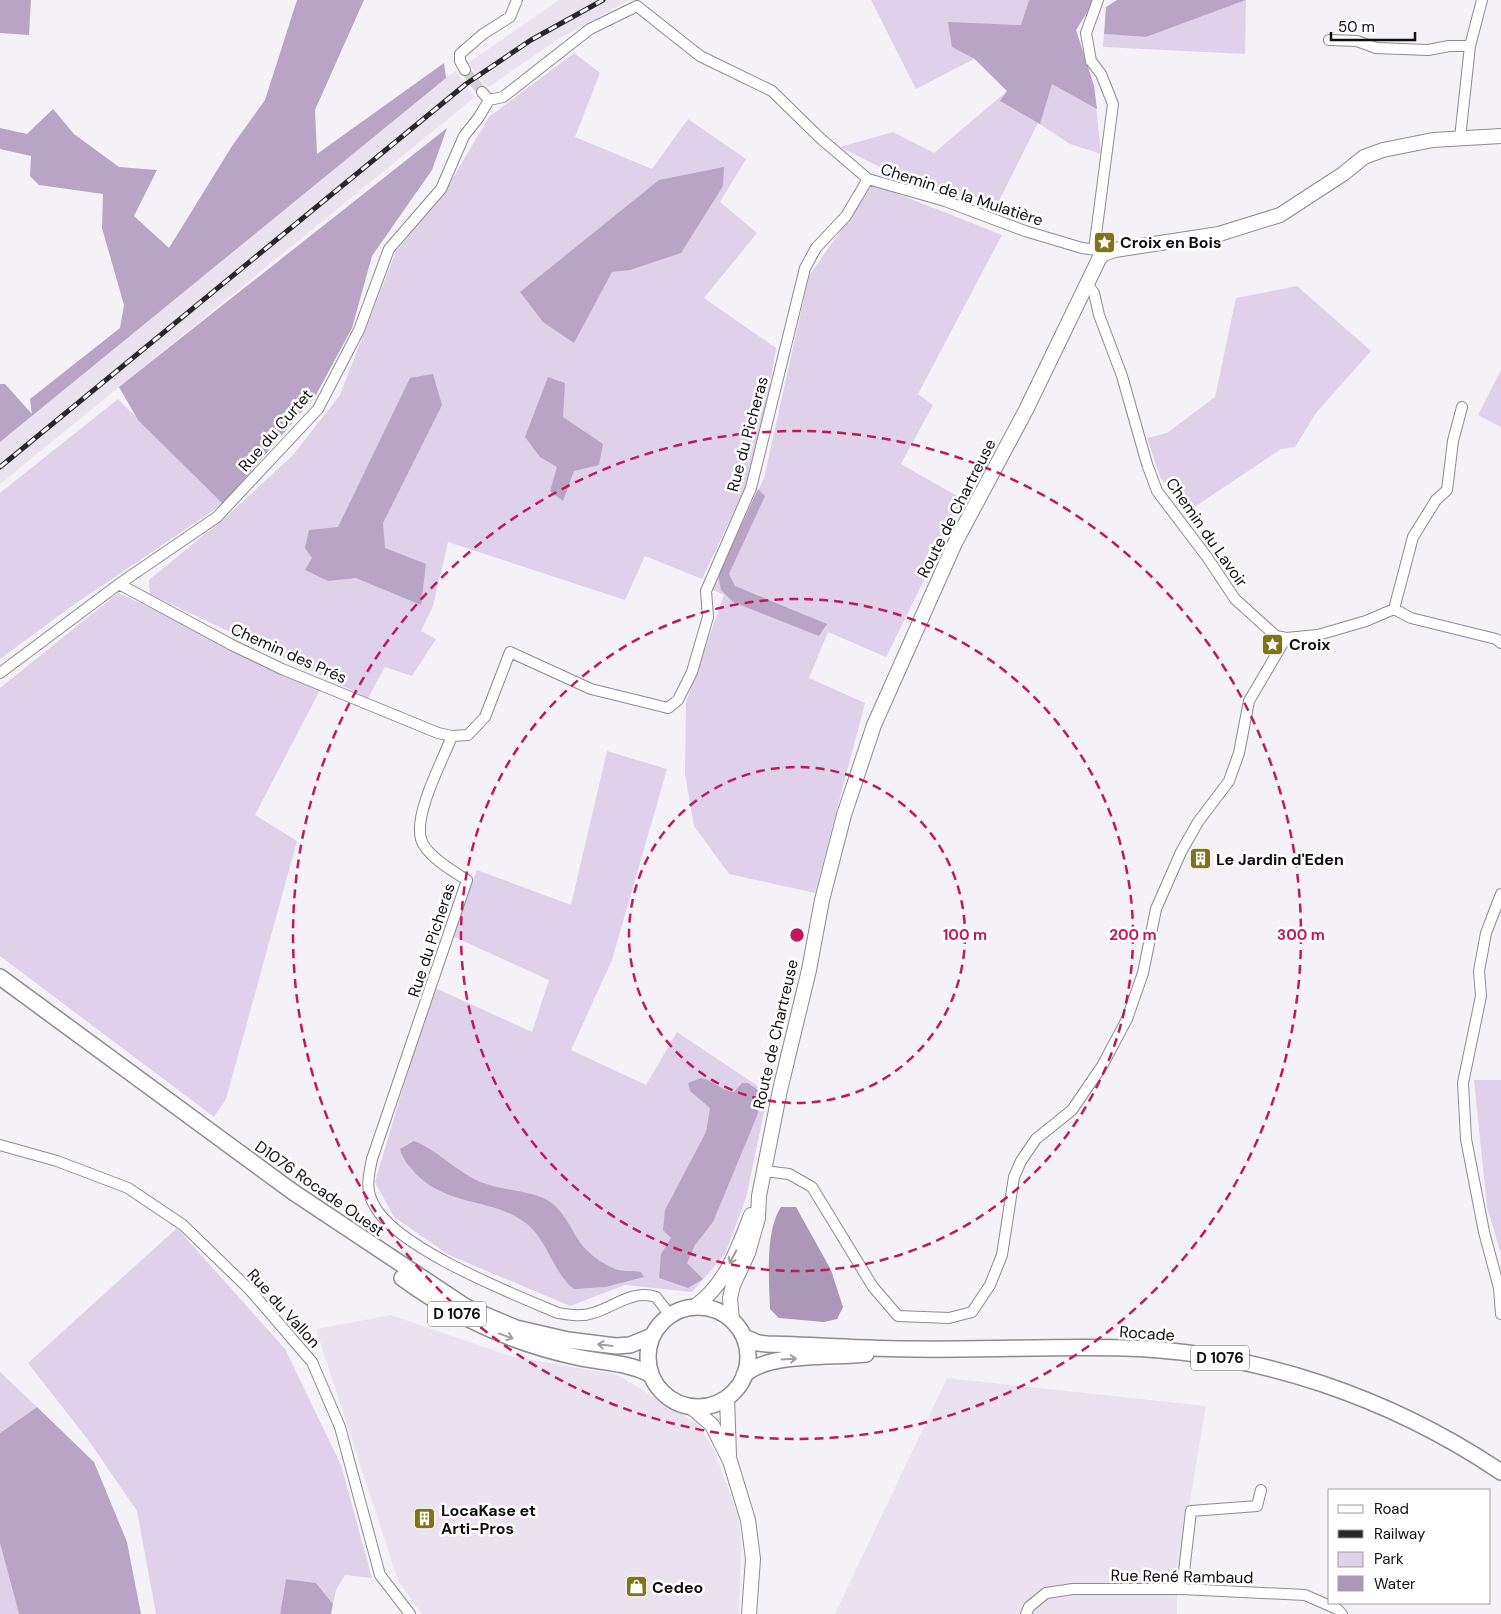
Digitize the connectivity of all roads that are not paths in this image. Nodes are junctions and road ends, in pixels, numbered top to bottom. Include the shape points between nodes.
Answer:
1 (518, 0) edge
2 (1098, 0) edge
3 (1481, 0) edge
4 (1329, 40) dead end
5 (1470, 46) junction
6 (465, 70) tunnel mouth
7 (486, 96) joint
8 (1501, 136) edge
9 (1460, 138) junction
10 (868, 179) junction
11 (1099, 252) junction
12 (1088, 285) junction
13 (1462, 408) dead end
14 (119, 584) junction
15 (1394, 609) junction
16 (1286, 638) junction
17 (1499, 639) edge
18 (0, 673) edge
19 (452, 736) junction
20 (1501, 894) edge
21 (0, 977) edge
22 (0, 1145) edge
23 (764, 1172) junction
24 (293, 1192) junction
25 (759, 1196) junction
26 (694, 1307) junction
27 (1501, 1314) edge
28 (670, 1315) junction
29 (732, 1320) junction
30 (652, 1336) junction
31 (744, 1337) junction
32 (915, 1349) junction
33 (650, 1374) junction
34 (744, 1375) junction
35 (728, 1397) junction
36 (691, 1407) junction
37 (730, 1461) junction
38 (1501, 1472) edge
39 (1261, 1490) dead end
40 (1182, 1589) junction
41 (410, 1614) edge
42 (749, 1614) edge
43 (1026, 1614) edge
44 (1342, 1614) edge

1 - 6 street via 510,17 460,54
2 - 11 street via 1086,33 1091,61 1101,74 1113,104
3 - 5 street
4 - 5 street via 1357,42 1376,48 1428,50
5 - 9 street
7 - 10 street, Chemin de la Mulatière via 503,97 590,28 637,6 700,56 772,91
7 - 14 street, Rue du Curtet via 479,117 464,136 440,189 389,249 359,330 318,409 217,517
8 - 9 main road
9 - 11 main road via 1405,145 1364,157 1294,206 1252,225 1219,234
10 - 11 street, Chemin de la Mulatière
10 - 19 street, Rue du Picheras via 846,216 816,248 805,268 751,488 706,591 708,616 692,672 678,700 668,708 591,689 510,652 485,717 468,735
11 - 12 main road, Route de Chartreuse
12 - 16 street, Chemin du Lavoir via 1094,293 1122,376 1157,491 1235,599 1276,636
12 - 23 main road, Route de Chartreuse via 955,543 874,725 831,866
13 - 15 street via 1453,441 1447,490 1436,500 1413,537
14 - 18 street, Rue du Curtet
14 - 19 street, Chemin des Prés via 282,669
15 - 16 street via 1318,636
15 - 17 street via 1411,618
16 - 23 street via 1249,701 1239,753 1229,780 1181,852 1156,909 1143,973 1127,1019 1102,1066 1068,1116 1036,1139 1014,1177 1002,1255 990,1285 972,1312 949,1318 898,1316 873,1287 812,1187 790,1174
19 - 28 street, Rue du Picheras via 420,817 421,840 440,862 467,880 372,1159 368,1192 373,1204 389,1223 442,1260 558,1313 592,1314 639,1294 656,1297
20 - 27 street via 1486,933 1479,972 1481,996 1463,1083 1466,1139 1484,1232 1499,1288
21 - 24 main road, D1076 Rocade Ouest / D 1076
22 - 41 street, Rue du Vallon via 58,1161 128,1188 183,1225 250,1290 312,1362 340,1427 380,1576
23 - 25 main road, Route de Chartreuse
30 -> 24 main road, D1076 Rocade Ouest / D 1076 via 630,1345 616,1346 539,1334 490,1318 434,1288
24 -> 33 main road, D 1076 via 354,1243 430,1298 464,1318 528,1344 574,1357 632,1365
25 -> 26 main road, Route de Chartreuse via 722,1278 709,1296
25 - 29 main road, Route de Chartreuse via 753,1236 730,1298
26 - 28 main road
26 - 29 main road via 721,1312
28 - 30 main road
29 - 31 main road
30 - 33 main road via 648,1348
31 - 32 main road, Rocade / D 1076 via 766,1344
31 - 34 main road via 747,1349
34 -> 32 main road, Rocade / D 1076 via 770,1361
32 - 38 main road, Rocade / D 1076 via 1126,1348 1224,1358 1317,1382 1367,1400 1439,1434
33 - 36 main road via 659,1390 673,1401
34 - 35 main road
35 - 36 main road via 710,1406
35 - 37 main road
36 - 37 main road via 712,1425
37 - 42 main road via 748,1520 753,1559
39 - 40 street via 1257,1506 1191,1511
40 - 43 street, Rue René Rambaud via 1074,1589 1046,1593 1029,1607
40 - 44 street, Rue René Rambaud via 1305,1595

